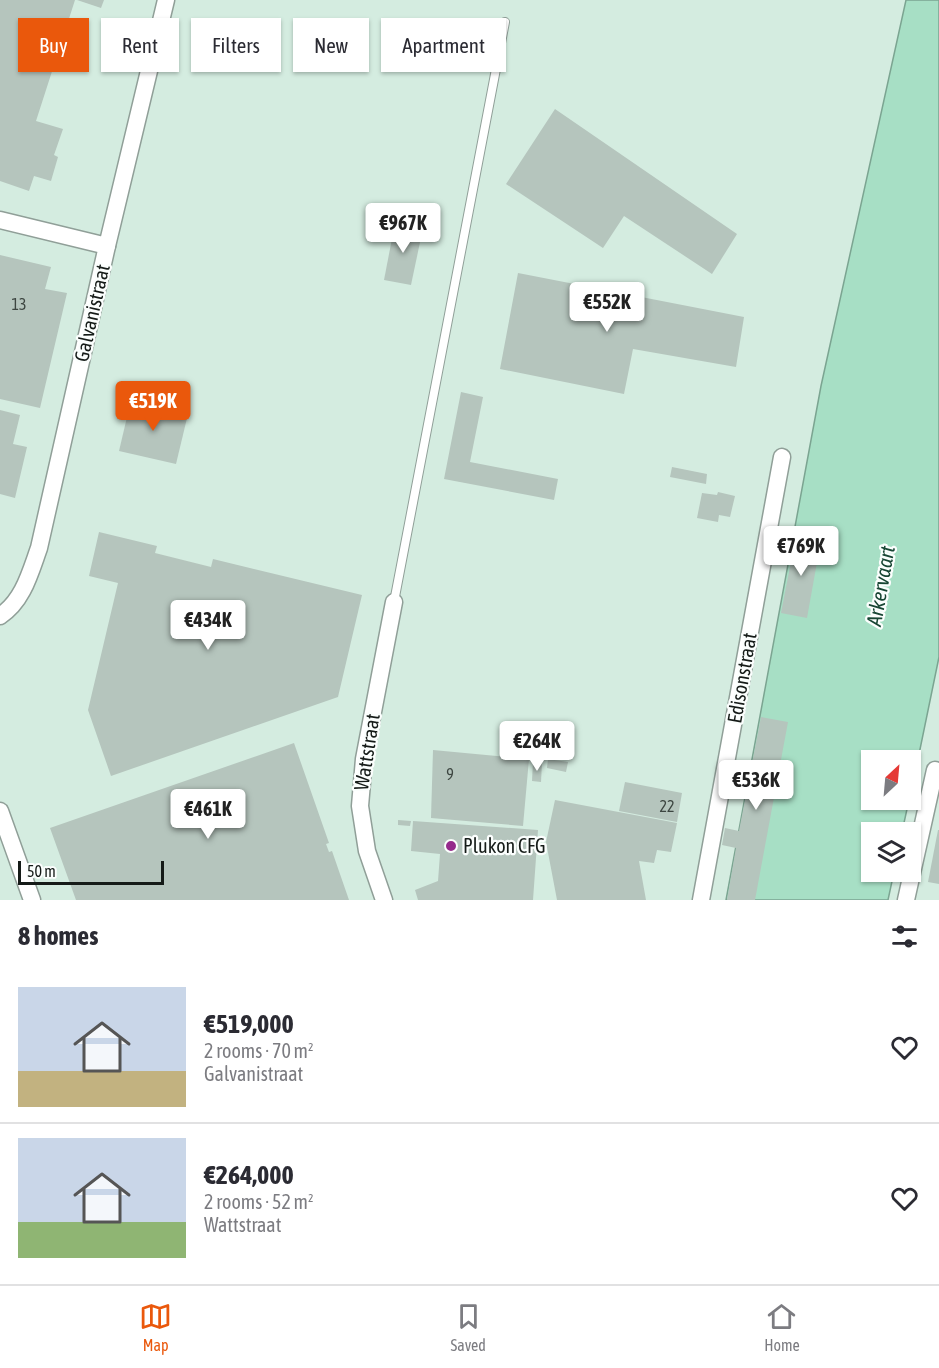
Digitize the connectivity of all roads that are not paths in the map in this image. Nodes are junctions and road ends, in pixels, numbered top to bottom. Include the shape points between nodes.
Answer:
1 (166, 0) edge
2 (495, 72) edge
3 (0, 220) edge
4 (107, 246) junction
5 (782, 457) dead end
6 (394, 602) joint
7 (0, 616) edge
8 (937, 770) edge
9 (0, 811) edge
10 (32, 900) edge
11 (384, 900) edge
12 (701, 900) edge
13 (906, 900) edge

1 - 4 street, Galvanistraat
2 - 6 lane
3 - 4 street
4 - 7 street, Galvanistraat via 39,548 13,608
5 - 12 street, Edisonstraat
6 - 11 street, Wattstraat via 360,795 365,843
8 - 13 street
9 - 10 street

